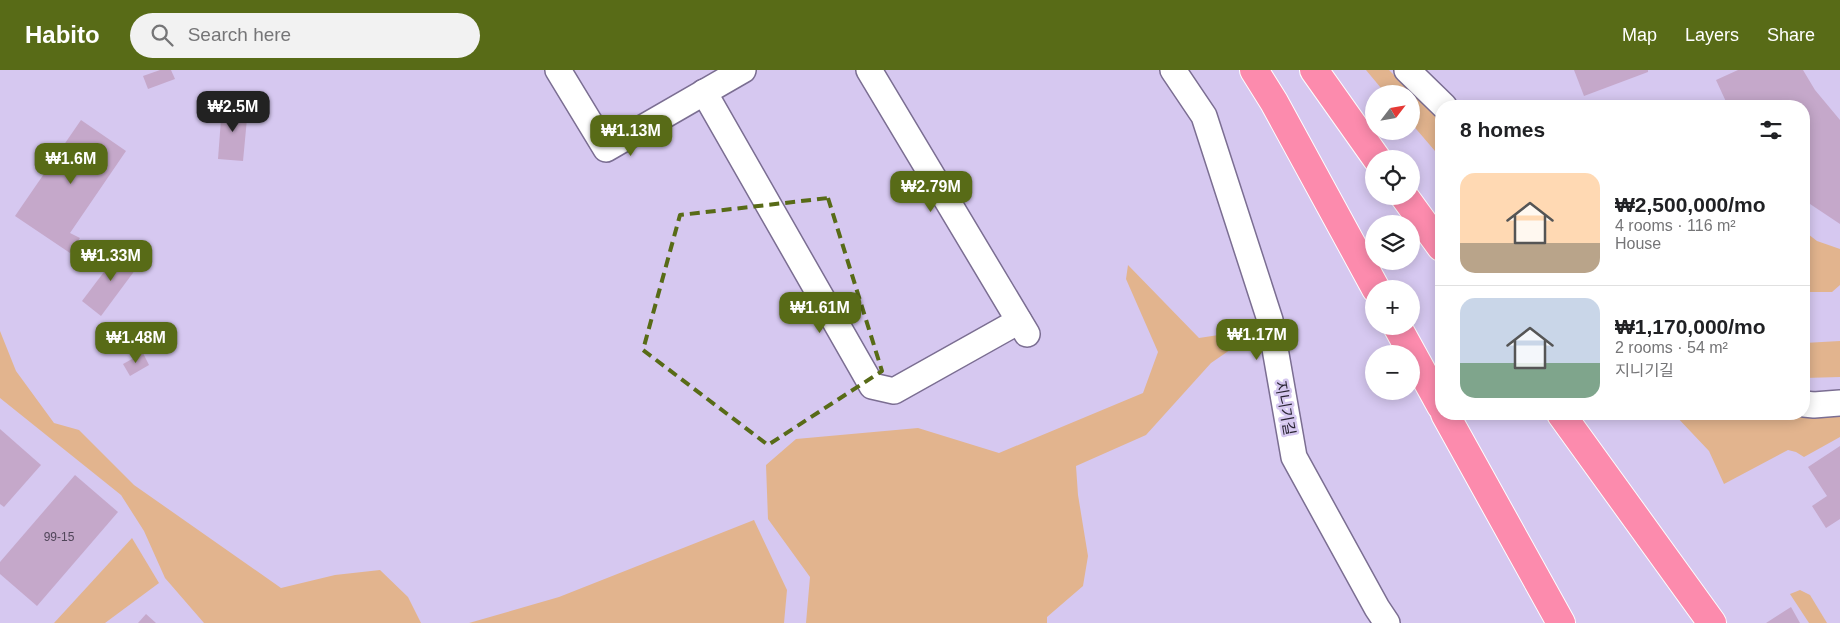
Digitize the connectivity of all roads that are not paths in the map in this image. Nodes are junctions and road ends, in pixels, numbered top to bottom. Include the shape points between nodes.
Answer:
1 (558, 70) edge
2 (743, 70) edge
3 (869, 70) edge
4 (1173, 70) edge
5 (1254, 70) edge
6 (1314, 70) edge
7 (1407, 70) edge
8 (704, 92) junction
9 (1438, 100) edge
10 (1372, 150) edge
11 (1411, 205) edge
12 (1435, 239) edge
13 (1371, 280) edge
14 (1402, 335) edge
15 (1435, 395) edge
16 (1840, 403) edge
17 (1810, 405) edge
18 (1448, 420) edge
19 (1565, 420) edge
20 (1387, 623) edge
21 (1561, 623) edge
22 (1712, 623) edge

1 - 8 street via 606,149
2 - 8 street
3 - 8 street via 1023,328 894,391 872,386
4 - 20 street, 지니기길 via 1204,116 1270,320 1294,457
5 - 13 highway
6 - 10 highway
7 - 9 street
11 - 12 highway
14 - 15 highway
16 - 17 street
18 - 21 highway
19 - 22 highway

